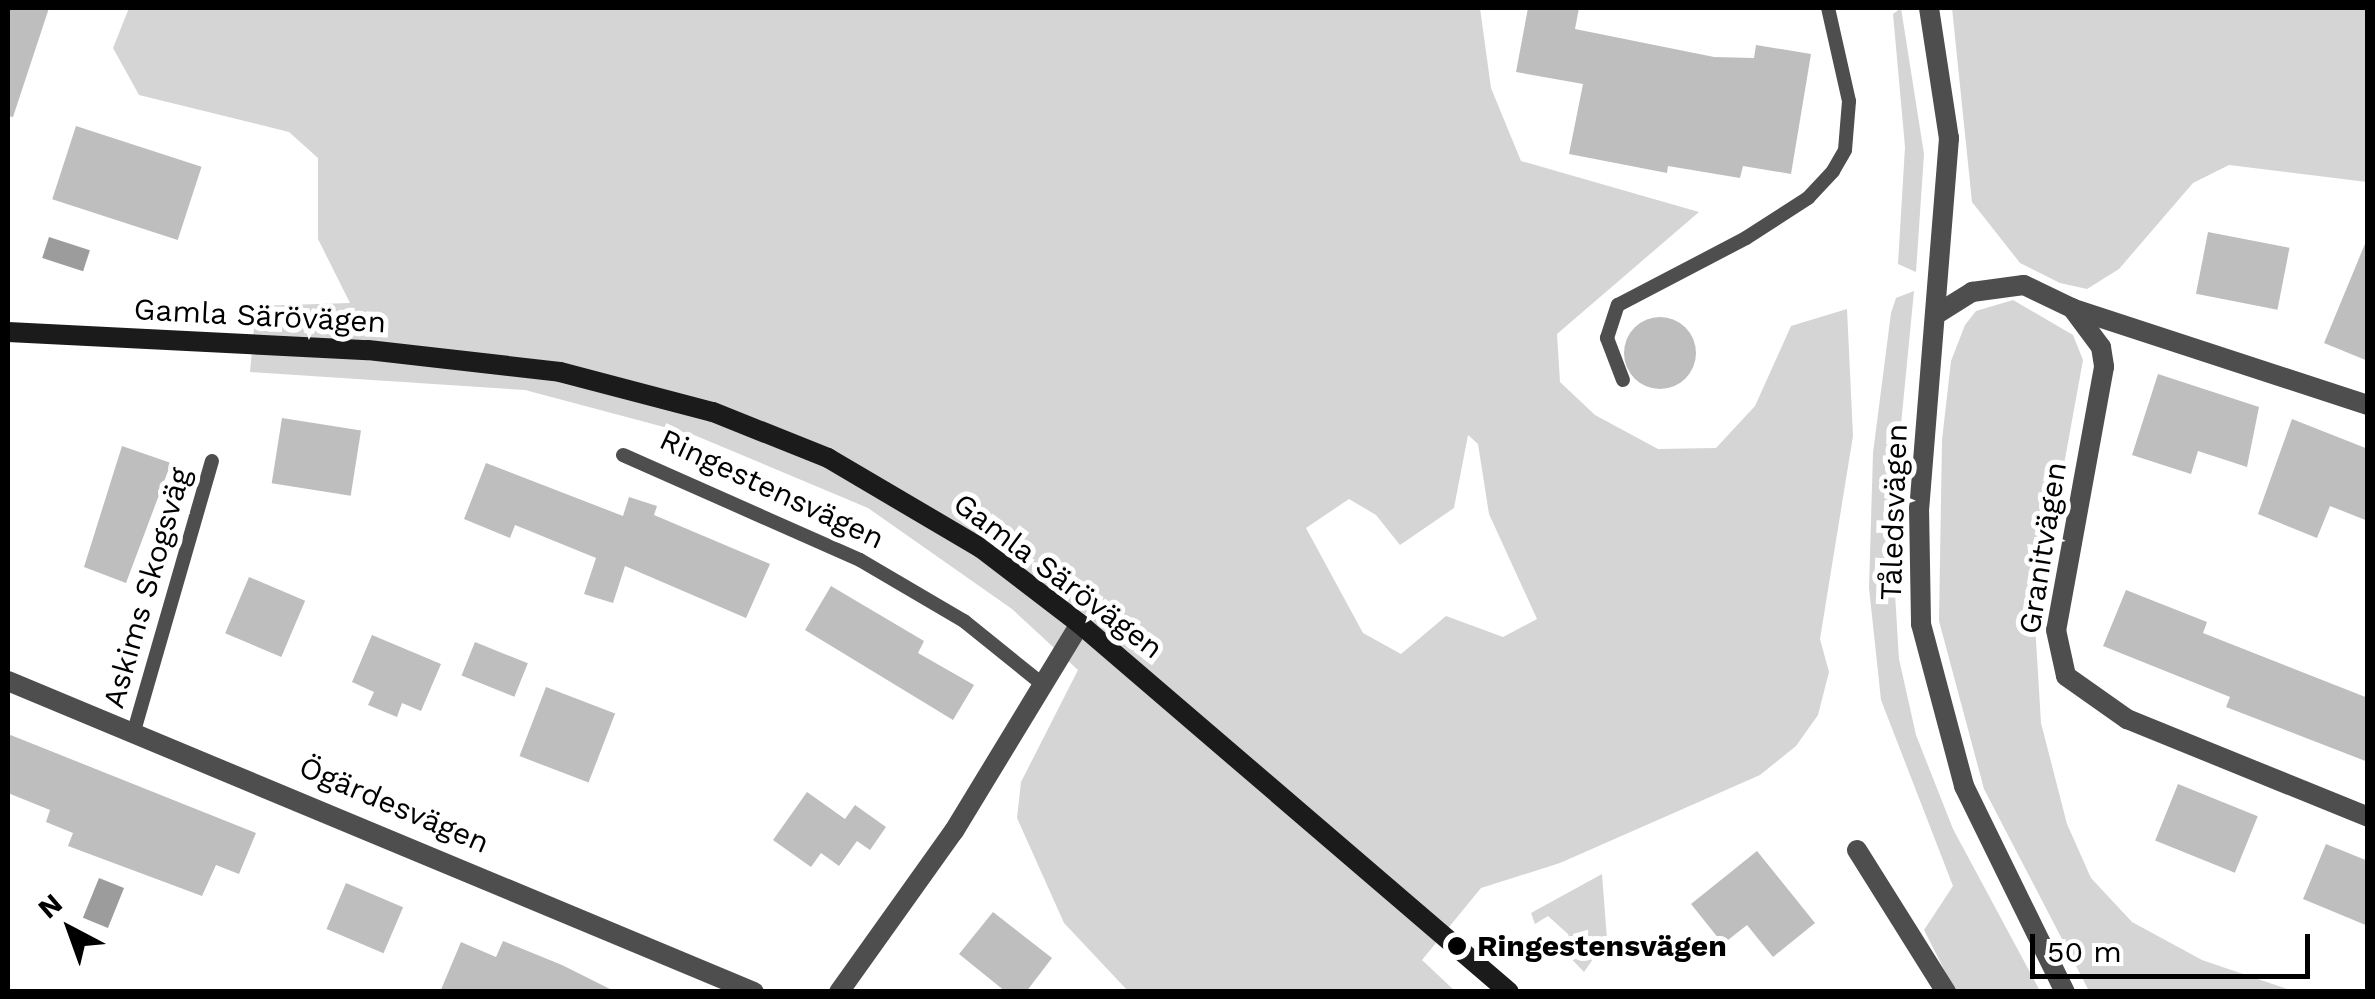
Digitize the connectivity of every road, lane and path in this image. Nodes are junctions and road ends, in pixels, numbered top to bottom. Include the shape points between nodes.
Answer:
1 (1828, 8) edge
2 (1929, 8) edge
3 (2072, 308) junction
4 (1940, 312) junction
5 (8, 332) edge
6 (1623, 380) dead end
7 (2368, 405) edge
8 (624, 455) dead end
9 (212, 461) dead end
10 (1080, 624) junction
11 (8, 682) edge
12 (1042, 684) junction
13 (134, 730) junction
14 (2368, 817) edge
15 (1858, 850) dead end
16 (754, 992) edge
17 (838, 992) edge
18 (1509, 992) edge
19 (1946, 992) edge
20 (2066, 992) edge

1 - 6 lane via 1849,100 1844,150 1834,171 1746,238 1618,305 1606,338
2 - 4 street, Tåledsvägen via 1949,138
3 - 4 street via 2050,294 1998,284
3 - 7 street
3 - 14 street, Granitvägen via 2092,330 2104,367 2056,630 2066,676 2127,719
4 - 20 street, Tåledsvägen via 1919,507 1929,670 1980,825
5 - 10 street, Gamla Särövägen via 463,357 637,389 828,458 981,548
8 - 12 lane, Ringestensvägen via 860,560 964,621
9 - 13 lane, Askims Skogsväg
10 - 12 street
10 - 18 street, Gamla Särövägen
11 - 13 street, Ögärdesvägen
12 - 17 street via 954,831
13 - 16 street, Ögärdesvägen
15 - 19 street

